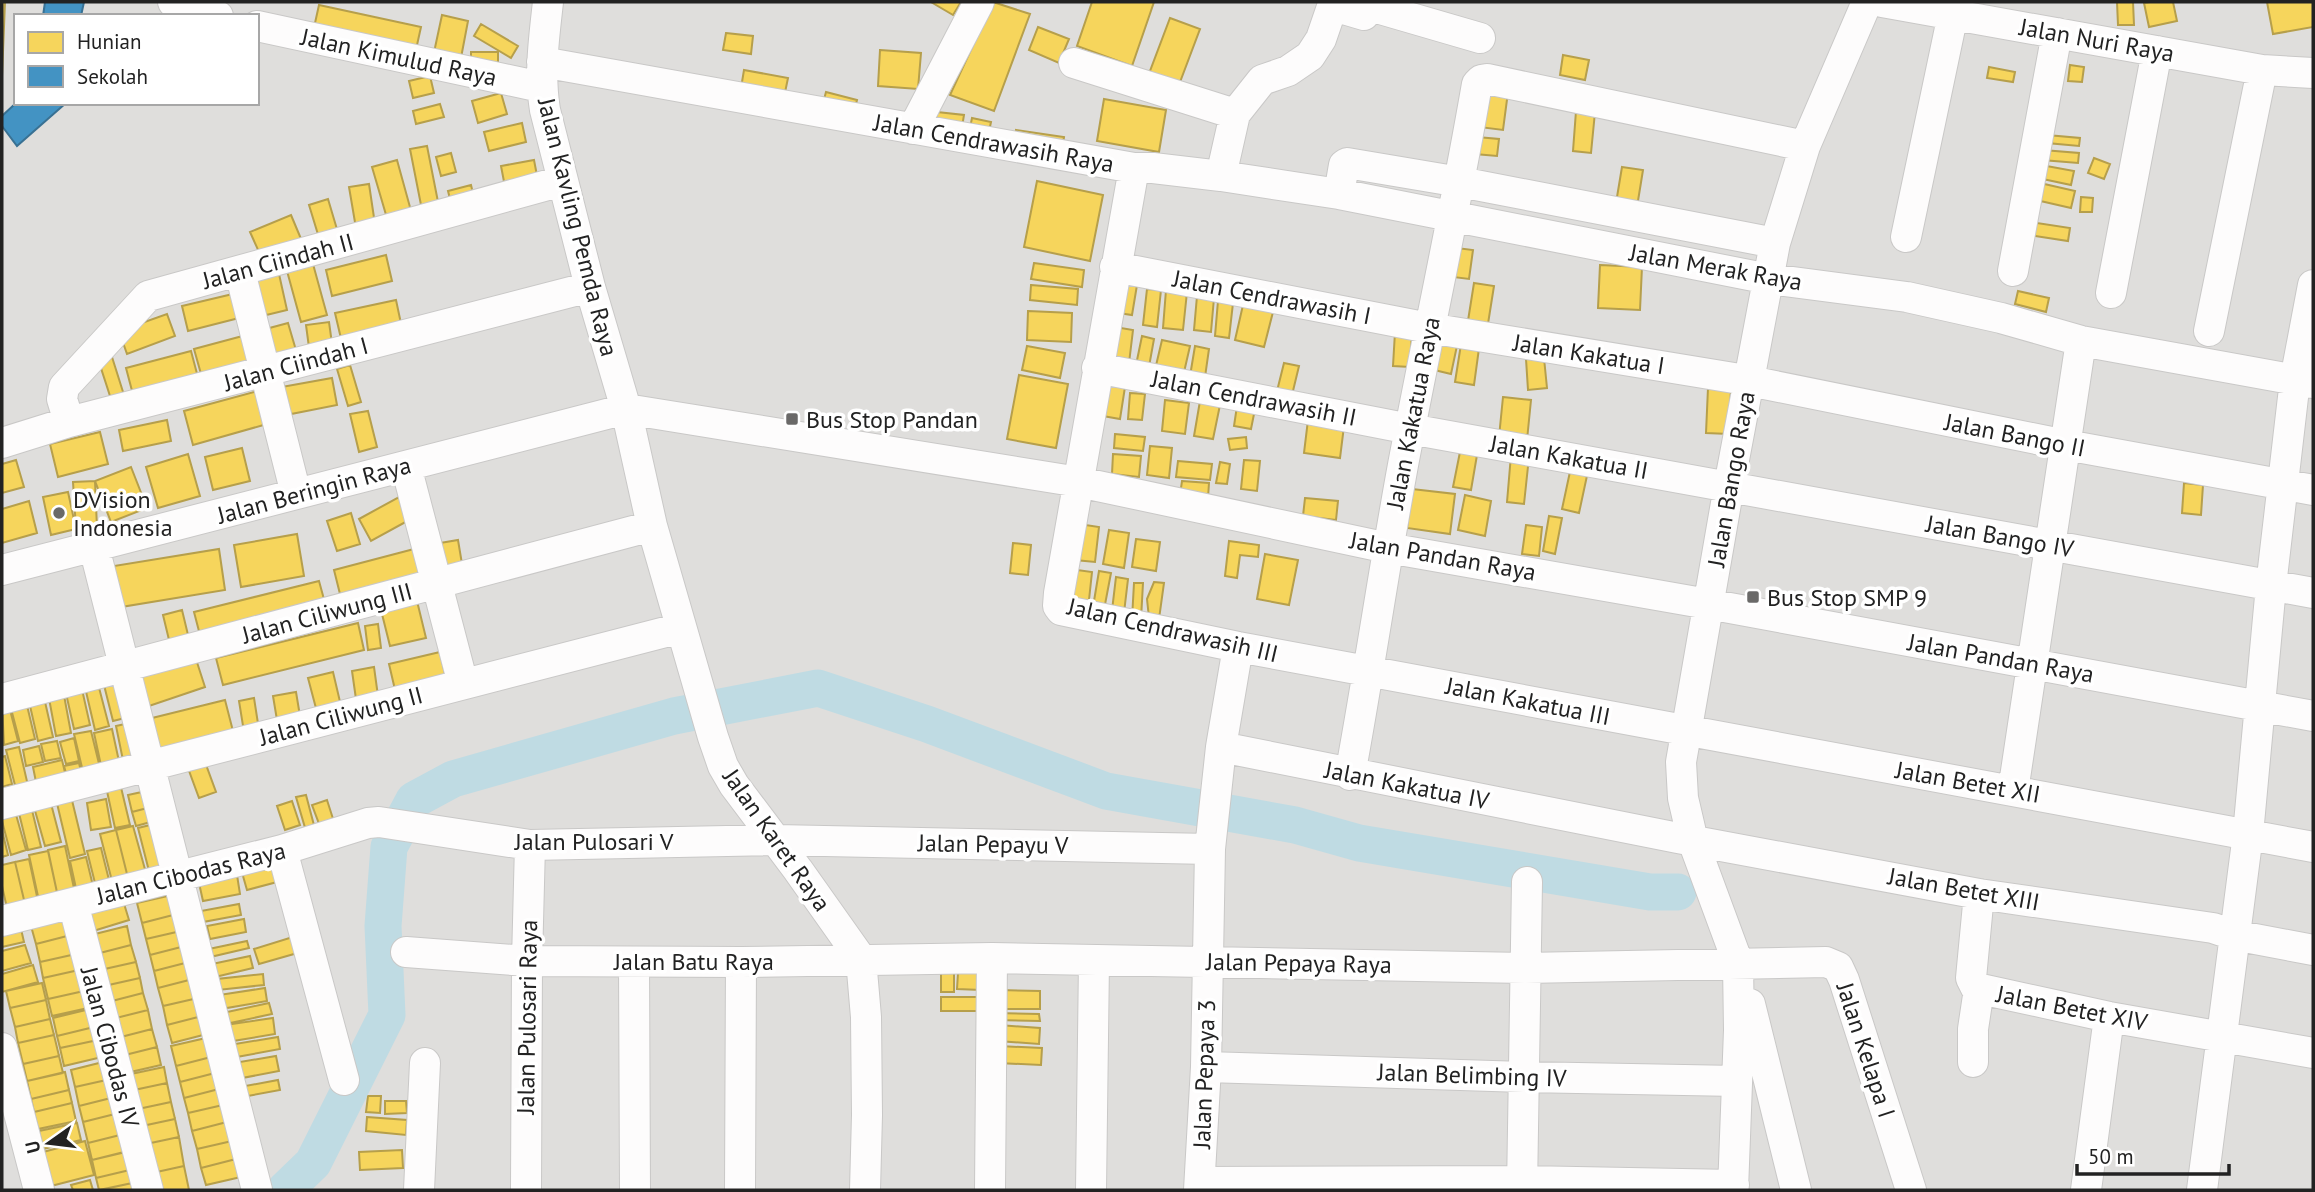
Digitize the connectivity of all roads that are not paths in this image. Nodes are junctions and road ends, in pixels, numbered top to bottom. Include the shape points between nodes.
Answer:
1 (173, 2) edge
2 (548, 2) edge
3 (979, 2) edge
4 (1867, 2) edge
5 (1882, 2) edge
6 (1371, 4) edge
7 (212, 14) edge
8 (1953, 14) junction
9 (259, 26) edge
10 (2057, 33) junction
11 (1480, 38) dead end
12 (2157, 51) junction
13 (1074, 63) dead end
14 (2262, 70) junction
15 (2313, 72) edge
16 (542, 74) junction
17 (1235, 114) junction
18 (913, 129) junction
19 (1805, 146) junction
20 (1134, 168) junction
21 (1221, 176) junction
22 (562, 181) junction
23 (1456, 199) junction
24 (1906, 237) dead end
25 (1775, 243) junction
26 (1115, 267) junction
27 (2013, 271) dead end
28 (240, 272) junction
29 (1769, 279) junction
30 (2313, 285) edge
31 (590, 287) junction
32 (2111, 293) dead end
33 (1429, 328) junction
34 (2209, 331) dead end
35 (2081, 341) junction
36 (1097, 368) junction
37 (266, 372) junction
38 (1749, 381) junction
39 (2304, 382) edge
40 (626, 409) junction
41 (69, 422) junction
42 (1410, 429) junction
43 (2, 443) edge
44 (2066, 445) junction
45 (406, 466) junction
46 (1079, 482) junction
47 (2283, 484) junction
48 (1729, 486) junction
49 (2313, 490) edge
50 (296, 494) junction
51 (652, 526) junction
52 (2051, 545) junction
53 (94, 547) junction
54 (1388, 548) junction
55 (2, 570) edge
56 (436, 584) junction
57 (2271, 586) junction
58 (2313, 593) edge
59 (1708, 604) junction
60 (681, 628) junction
61 (1238, 647) junction
62 (2031, 664) junction
63 (125, 668) junction
64 (1369, 670) junction
65 (463, 684) junction
66 (2, 699) edge
67 (2259, 706) junction
68 (2313, 716) edge
69 (1687, 731) junction
70 (1221, 747) junction
71 (150, 767) junction
72 (1350, 775) junction
73 (2013, 791) junction
74 (2, 804) edge
75 (379, 822) joint
76 (2248, 834) junction
77 (1210, 837) junction
78 (776, 840) junction
79 (1693, 841) junction
80 (530, 845) junction
81 (2313, 846) edge
82 (282, 850) junction
83 (178, 876) junction
84 (1527, 882) dead end
85 (1979, 894) junction
86 (73, 903) junction
87 (2, 921) edge
88 (2234, 935) junction
89 (2313, 950) edge
90 (406, 952) dead end
91 (992, 958) junction
92 (861, 959) junction
93 (527, 961) junction
94 (1094, 961) junction
95 (1207, 961) junction
96 (634, 962) junction
97 (741, 962) junction
98 (1738, 963) junction
99 (1525, 968) junction
100 (1979, 989) junction
101 (1739, 993) junction
102 (2109, 1017) junction
103 (2222, 1037) junction
104 (2, 1048) edge
105 (2313, 1053) edge
106 (1973, 1062) dead end
107 (425, 1063) dead end
108 (1206, 1067) junction
109 (1524, 1077) junction
110 (344, 1080) dead end
111 (1737, 1081) junction
112 (1200, 1186) edge
113 (1522, 1186) edge
114 (1734, 1187) edge
115 (39, 1190) edge
116 (148, 1190) edge
117 (257, 1190) edge
118 (419, 1190) edge
119 (526, 1190) edge
120 (635, 1190) edge
121 (740, 1190) edge
122 (865, 1190) edge
123 (990, 1190) edge
124 (1091, 1190) edge
125 (1796, 1190) edge
126 (1911, 1190) edge
127 (2086, 1190) edge
128 (2202, 1190) edge

1 - 7 street
2 - 16 street, Jalan Kavling Pemda Raya
3 - 18 street
4 - 19 street, Jalan Bango Raya
5 - 8 street, Jalan Nuri Raya
6 - 11 street
6 - 17 street via 1360,16 1332,7 1310,56 1262,80
8 - 10 street, Jalan Nuri Raya
8 - 24 street
9 - 16 street, Jalan Kimulud Raya
10 - 12 street, Jalan Nuri Raya
10 - 27 street
12 - 14 street, Jalan Nuri Raya
12 - 32 street
13 - 17 street
14 - 15 street, Jalan Nuri Raya
14 - 34 street
16 - 18 street, Jalan Cendrawasih Raya
16 - 22 street, Jalan Kavling Pemda Raya
17 - 21 street
18 - 20 street, Jalan Cendrawasih Raya
19 - 23 street, Jalan Kakatua Raya via 1487,79 1476,84
19 - 25 street, Jalan Bango Raya
20 - 21 street, Jalan Merak Raya
20 - 26 street, Jalan Cendrawasih Raya
21 - 23 street, Jalan Merak Raya via 1339,194
22 - 28 street, Jalan Ciindah II
22 - 31 street, Jalan Kavling Pemda Raya
23 - 25 street
23 - 29 street, Jalan Merak Raya
23 - 33 street, Jalan Kakatua Raya
25 - 29 street, Jalan Bango Raya
26 - 33 street, Jalan Cendrawasih I
26 - 36 street, Jalan Cendrawasih Raya
28 - 37 street
28 - 41 street, Jalan Ciindah II via 143,300 64,387 62,399
29 - 35 street, Jalan Merak Raya via 1907,297
29 - 38 street, Jalan Bango Raya
30 - 39 street
31 - 37 street, Jalan Ciindah I
31 - 40 street, Jalan Kavling Pemda Raya
33 - 38 street, Jalan Kakatua I
33 - 42 street, Jalan Kakatua Raya
35 - 39 street, Jalan Merak Raya
35 - 44 street
36 - 42 street, Jalan Cendrawasih II
36 - 46 street, Jalan Cendrawasih Raya
37 - 41 street, Jalan Ciindah I
37 - 50 street
38 - 44 street, Jalan Bango II
38 - 48 street, Jalan Bango Raya
39 - 47 street
40 - 45 street, Jalan Beringin Raya
40 - 46 street, Jalan Pandan Raya
40 - 51 street, Jalan Karet Raya
41 - 43 street, Jalan Ciindah I
42 - 48 street, Jalan Kakatua II
42 - 54 street, Jalan Kakatua Raya
44 - 47 street, Jalan Bango II
44 - 52 street
45 - 50 street, Jalan Beringin Raya
45 - 56 street
46 - 54 street, Jalan Pandan Raya
46 - 61 street, Jalan Cendrawasih III via 1059,609
47 - 49 street, Jalan Bango II
47 - 57 street
48 - 52 street, Jalan Bango IV
48 - 59 street, Jalan Bango Raya
50 - 53 street, Jalan Beringin Raya
51 - 56 street, Jalan Ciliwung III
51 - 60 street, Jalan Karet Raya
52 - 57 street, Jalan Bango IV
52 - 62 street
53 - 55 street, Jalan Beringin Raya
53 - 63 street
54 - 59 street, Jalan Pandan Raya
54 - 64 street, Jalan Kakatua Raya
56 - 63 street, Jalan Ciliwung III
56 - 65 street
57 - 58 street, Jalan Bango IV
57 - 67 street
59 - 62 street, Jalan Pandan Raya
59 - 69 street, Jalan Bango Raya
60 - 65 street, Jalan Ciliwung II
60 - 78 street, Jalan Karet Raya via 723,766
61 - 64 street, Jalan Cendrawasih III
61 - 70 street
62 - 67 street, Jalan Pandan Raya
62 - 73 street
63 - 66 street, Jalan Ciliwung III
63 - 71 street
64 - 69 street, Jalan Kakatua III
64 - 72 street, Jalan Kakatua Raya
65 - 71 street, Jalan Ciliwung II
67 - 68 street, Jalan Pandan Raya
67 - 76 street
69 - 73 street, Jalan Betet XII
69 - 79 street, Jalan Bango Raya via 1681,782
70 - 72 street, Jalan Kakatua IV
70 - 77 street, Jalan Pepaya 3
71 - 74 street, Jalan Ciliwung II
71 - 83 street
72 - 79 street, Jalan Kakatua IV
73 - 76 street, Jalan Betet XII
75 - 80 street, Jalan Pulosari V
75 - 82 street, Jalan Cibodas Raya
76 - 81 street, Jalan Betet XII
76 - 88 street
77 - 78 street, Jalan Pepayu V
77 - 95 street, Jalan Pepaya 3
78 - 80 street, Jalan Pulosari V
78 - 92 street, Jalan Karet Raya
79 - 85 street, Jalan Betet XIII
79 - 98 street, Jalan Bango Raya
80 - 93 street, Jalan Pulosari Raya
82 - 83 street, Jalan Cibodas Raya
82 - 110 street
83 - 86 street, Jalan Cibodas Raya
83 - 117 street
84 - 99 street
85 - 88 street, Jalan Betet XIII
85 - 100 street, Jalan Betet XIV via 1971,978
86 - 87 street, Jalan Cibodas Raya
86 - 116 street, Jalan Cibodas IV
88 - 89 street, Jalan Betet XIII
88 - 103 street
90 - 93 street, Jalan Batu Raya
91 - 92 street, Jalan Pepaya Raya
91 - 94 street, Jalan Pepaya Raya
91 - 123 street
92 - 97 street, Jalan Batu Raya
92 - 122 street via 866,1017
93 - 96 street, Jalan Batu Raya
93 - 119 street, Jalan Pulosari Raya
94 - 95 street, Jalan Pepaya Raya
94 - 124 street
95 - 99 street, Jalan Pepaya Raya
95 - 108 street, Jalan Pepaya 3
96 - 97 street, Jalan Batu Raya
96 - 120 street
97 - 121 street
98 - 99 street, Jalan Pepaya Raya
98 - 101 street, Jalan Bango Raya
98 - 126 street, Jalan Kelapa I via 1826,962 1838,967
99 - 109 street
100 - 102 street, Jalan Betet XIV
100 - 106 street
101 - 111 street, Jalan Bango Raya
101 - 125 street via 1750,1004
102 - 103 street, Jalan Betet XIV
102 - 127 street
103 - 105 street, Jalan Betet XIV
103 - 128 street
104 - 115 street
107 - 118 street
108 - 109 street, Jalan Belimbing IV
108 - 112 street, Jalan Pepaya 3
109 - 111 street, Jalan Belimbing IV
109 - 113 street
111 - 114 street, Jalan Bango Raya
112 - 113 street
113 - 114 street

